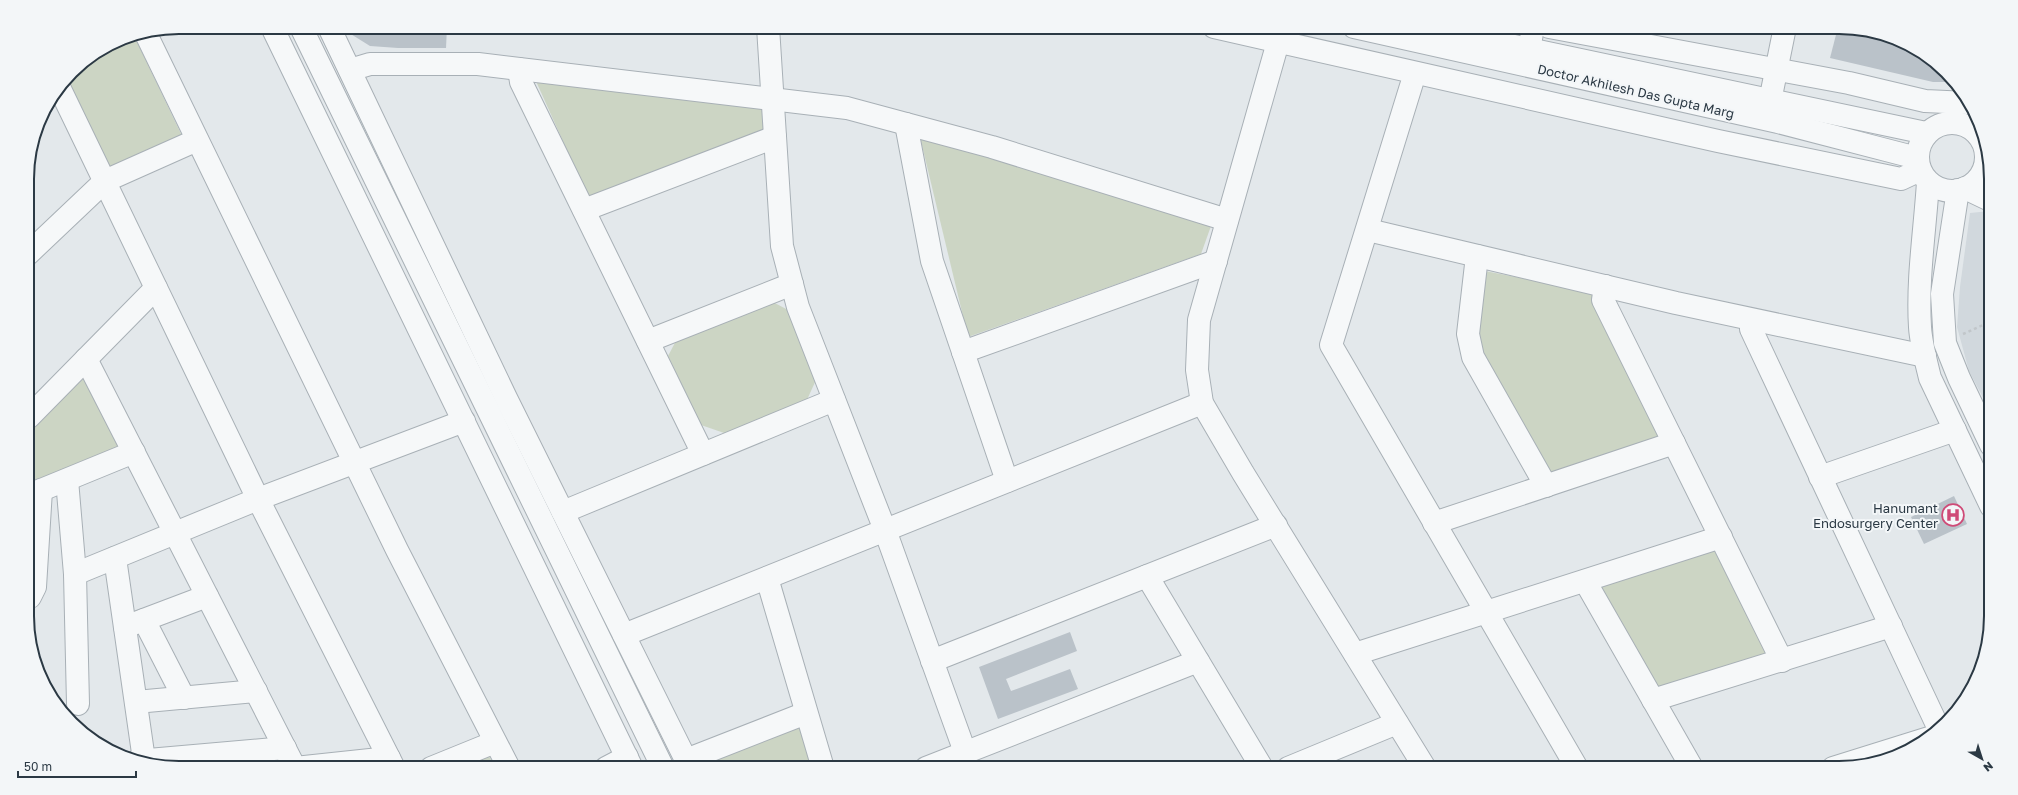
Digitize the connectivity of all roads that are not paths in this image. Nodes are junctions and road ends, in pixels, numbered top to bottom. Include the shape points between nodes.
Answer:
1 (275, 34) edge
2 (304, 34) edge
3 (332, 34) edge
4 (768, 34) edge
5 (1244, 34) edge
6 (1404, 34) edge
7 (1453, 34) edge
8 (1528, 34) edge
9 (1586, 34) edge
10 (1784, 34) edge
11 (148, 38) edge
12 (1278, 42) junction
13 (1518, 50) edge
14 (519, 69) junction
15 (350, 70) junction
16 (1777, 70) junction
17 (1415, 73) junction
18 (62, 94) edge
19 (772, 99) junction
20 (1770, 101) junction
21 (1962, 103) edge
22 (906, 124) junction
23 (1975, 129) edge
24 (1926, 133) junction
25 (775, 137) junction
26 (197, 140) junction
27 (1984, 168) edge
28 (1921, 170) junction
29 (104, 181) junction
30 (1961, 189) junction
31 (1984, 198) edge
32 (584, 210) junction
33 (1228, 220) junction
34 (1368, 230) junction
35 (34, 248) edge
36 (1478, 256) junction
37 (1216, 261) junction
38 (792, 284) junction
39 (1605, 286) junction
40 (156, 288) junction
41 (1753, 320) junction
42 (648, 341) junction
43 (963, 352) junction
44 (1925, 356) junction
45 (86, 359) junction
46 (834, 400) junction
47 (1202, 403) junction
48 (34, 412) edge
49 (464, 421) junction
50 (1955, 430) junction
51 (1984, 432) edge
52 (1674, 443) junction
53 (134, 452) junction
54 (703, 454) junction
55 (355, 463) junction
56 (1820, 477) junction
57 (67, 480) junction
58 (1007, 481) junction
59 (1546, 486) junction
60 (1984, 491) edge
61 (35, 493) edge
62 (258, 499) junction
63 (563, 512) junction
64 (1434, 523) junction
65 (1276, 525) junction
66 (885, 530) junction
67 (176, 534) junction
68 (1721, 537) junction
69 (115, 558) junction
70 (75, 574) junction
71 (1147, 576) junction
72 (767, 578) junction
73 (1585, 581) junction
74 (34, 589) edge
75 (207, 596) junction
76 (1487, 612) junction
77 (135, 624) junction
78 (1891, 626) junction
79 (624, 636) junction
80 (1355, 654) junction
81 (932, 661) junction
82 (1198, 661) junction
83 (1782, 661) junction
84 (256, 691) junction
85 (184, 698) junction
86 (1653, 700) junction
87 (136, 702) junction
88 (78, 704) dead end
89 (806, 713) junction
90 (1397, 723) junction
91 (1936, 723) edge
92 (495, 742) junction
93 (1902, 746) edge
94 (965, 752) junction
95 (141, 756) edge
96 (287, 759) edge
97 (1860, 760) edge
98 (167, 761) edge
99 (390, 761) edge
100 (448, 761) edge
101 (505, 761) edge
102 (630, 761) edge
103 (660, 761) edge
104 (686, 761) edge
105 (695, 761) edge
106 (822, 761) edge
107 (943, 761) edge
108 (1258, 761) edge
109 (1326, 761) edge
110 (1421, 761) edge
111 (1573, 761) edge
112 (1688, 761) edge

1 - 49 street
2 - 103 street
3 - 15 street
4 - 19 street
5 - 12 street
6 - 13 street, Doctor Akhilesh Das Gupta Marg
7 - 13 street, Doctor Akhilesh Das Gupta Marg
8 - 13 street
9 - 16 street
10 - 16 street
11 - 26 street
12 - 17 street
12 - 33 street
13 - 20 street, Doctor Akhilesh Das Gupta Marg
13 - 28 street, Doctor Akhilesh Das Gupta Marg via 1778,122
14 - 15 street via 478,64 370,64
14 - 19 street
14 - 32 street via 521,82
15 - 63 street
16 - 20 street
16 - 21 street via 1925,101
17 - 28 street via 1901,180
17 - 34 street
18 - 29 street
19 - 22 street via 848,108
19 - 25 street
20 - 24 street, Doctor Akhilesh Das Gupta Marg
22 - 33 street via 992,147
22 - 43 street via 932,261
23 - 24 street via 1950,122 1938,125
24 - 28 street via 1920,143
25 - 32 street
25 - 38 street via 782,246
26 - 29 street
26 - 55 street
27 - 30 street via 1976,181
28 - 30 street via 1938,188 1952,191
28 - 44 street via 1920,328
29 - 35 street
29 - 40 street
30 - 31 street
30 - 51 street via 1942,294 1945,343 1958,378
32 - 42 street
33 - 37 street
34 - 36 street
34 - 64 street via 1331,345
36 - 39 street
36 - 59 street via 1468,334 1473,357
37 - 43 street
37 - 47 street via 1199,320 1197,370
38 - 42 street
38 - 46 street via 798,307
39 - 41 street
39 - 52 street via 1603,300
40 - 45 street
40 - 62 street
41 - 44 street
41 - 56 street via 1751,329
42 - 54 street
43 - 58 street
44 - 50 street via 1930,378
45 - 48 street
45 - 53 street
46 - 54 street
46 - 66 street
47 - 58 street
47 - 65 street
49 - 55 street
49 - 102 street
50 - 56 street
50 - 60 street
52 - 59 street
52 - 68 street
53 - 57 street
53 - 67 street
54 - 63 street
55 - 62 street
55 - 92 street
56 - 78 street
57 - 61 street
57 - 70 street
58 - 66 street
59 - 64 street
61 - 74 street
62 - 67 street
62 - 99 street
63 - 79 street
64 - 76 street
65 - 71 street
65 - 80 street
66 - 72 street
66 - 81 street
67 - 69 street
67 - 75 street
68 - 73 street
68 - 83 street
69 - 70 street
69 - 77 street
70 - 88 street
71 - 81 street
71 - 82 street
72 - 79 street
72 - 89 street
73 - 76 street
73 - 86 street
75 - 77 street
75 - 84 street
76 - 80 street
76 - 111 street
77 - 85 street
77 - 87 street
78 - 83 street
78 - 91 street
79 - 104 street
80 - 90 street
81 - 94 street
82 - 94 street
82 - 108 street
83 - 86 street
84 - 85 street
84 - 96 street
85 - 87 street
86 - 112 street
87 - 95 street
89 - 105 street
89 - 106 street
90 - 109 street
90 - 110 street
92 - 100 street
92 - 101 street
93 - 97 street
94 - 107 street
96 - 98 street

